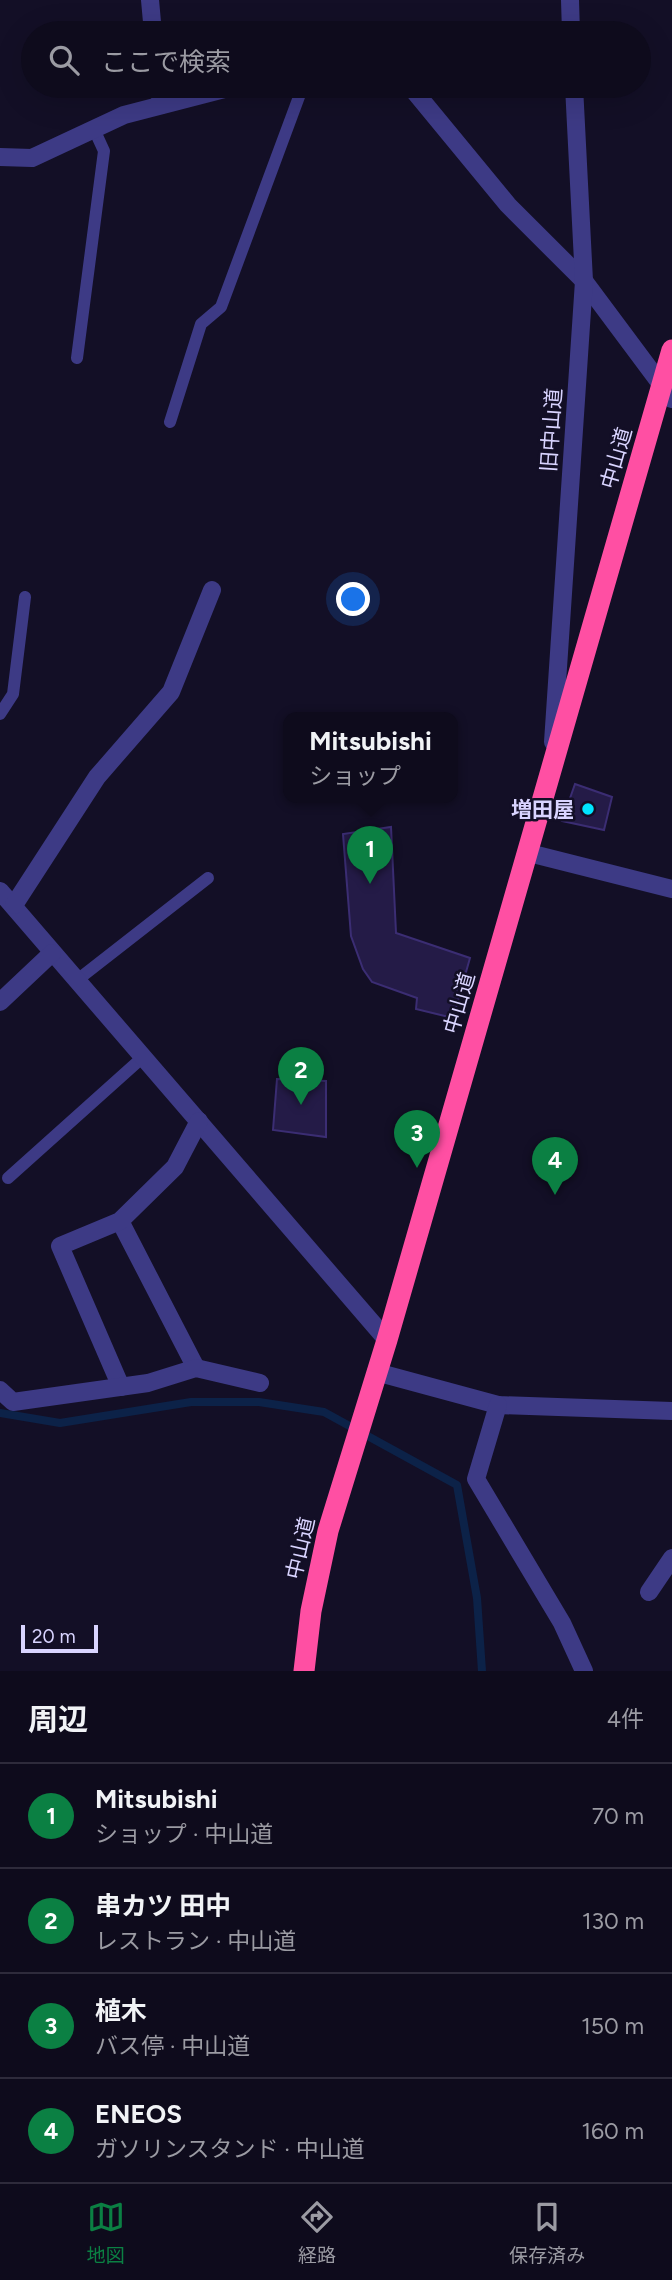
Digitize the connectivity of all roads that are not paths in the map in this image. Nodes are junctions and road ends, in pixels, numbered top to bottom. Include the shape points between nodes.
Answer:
1 (150, 0) edge
2 (570, 0) edge
3 (152, 21) edge
4 (571, 21) edge
5 (160, 98) edge
6 (189, 98) edge
7 (299, 98) edge
8 (420, 98) edge
9 (575, 98) edge
10 (161, 105) junction
11 (93, 127) junction
12 (0, 157) edge
13 (584, 281) junction
14 (672, 350) edge
15 (77, 358) dead end
16 (667, 392) edge
17 (170, 422) dead end
18 (212, 590) dead end
19 (24, 597) dead end
20 (0, 714) edge
21 (551, 777) junction
22 (528, 853) junction
23 (208, 878) dead end
24 (672, 889) edge
25 (0, 891) edge
26 (14, 905) junction
27 (52, 953) junction
28 (76, 981) junction
29 (0, 1002) edge
30 (142, 1057) junction
31 (199, 1121) junction
32 (8, 1178) dead end
33 (120, 1221) junction
34 (387, 1340) junction
35 (196, 1368) junction
36 (376, 1371) junction
37 (260, 1383) dead end
38 (121, 1387) junction
39 (0, 1390) edge
40 (498, 1405) junction
41 (672, 1411) edge
42 (672, 1558) edge
43 (649, 1592) dead end
44 (304, 1671) edge
45 (584, 1671) edge

1 - 3 street
2 - 4 street
5 - 10 street
6 - 10 street
7 - 17 lane via 221,307 201,324
8 - 13 street via 508,205
9 - 13 street, 旧中山道
10 - 11 street
11 - 12 street via 32,158
11 - 15 lane via 104,151
13 - 16 street
13 - 21 street, 旧中山道
14 - 16 highway, 中山道
16 - 21 highway, 中山道
18 - 26 street via 172,692 97,777
19 - 20 lane via 13,694
21 - 22 highway, 中山道
22 - 24 street
22 - 34 highway, 中山道
23 - 28 lane
25 - 26 street
26 - 27 street
27 - 28 street
27 - 29 street
28 - 30 street
30 - 31 street
30 - 32 lane
31 - 33 street via 175,1167
31 - 34 street
33 - 35 street
33 - 38 street via 60,1246
34 - 36 highway, 中山道
35 - 37 street
35 - 38 street
36 - 40 street
36 - 44 highway, 中山道 via 328,1531
38 - 39 street via 13,1402
40 - 41 street
40 - 45 street via 475,1479 562,1623
42 - 43 street

